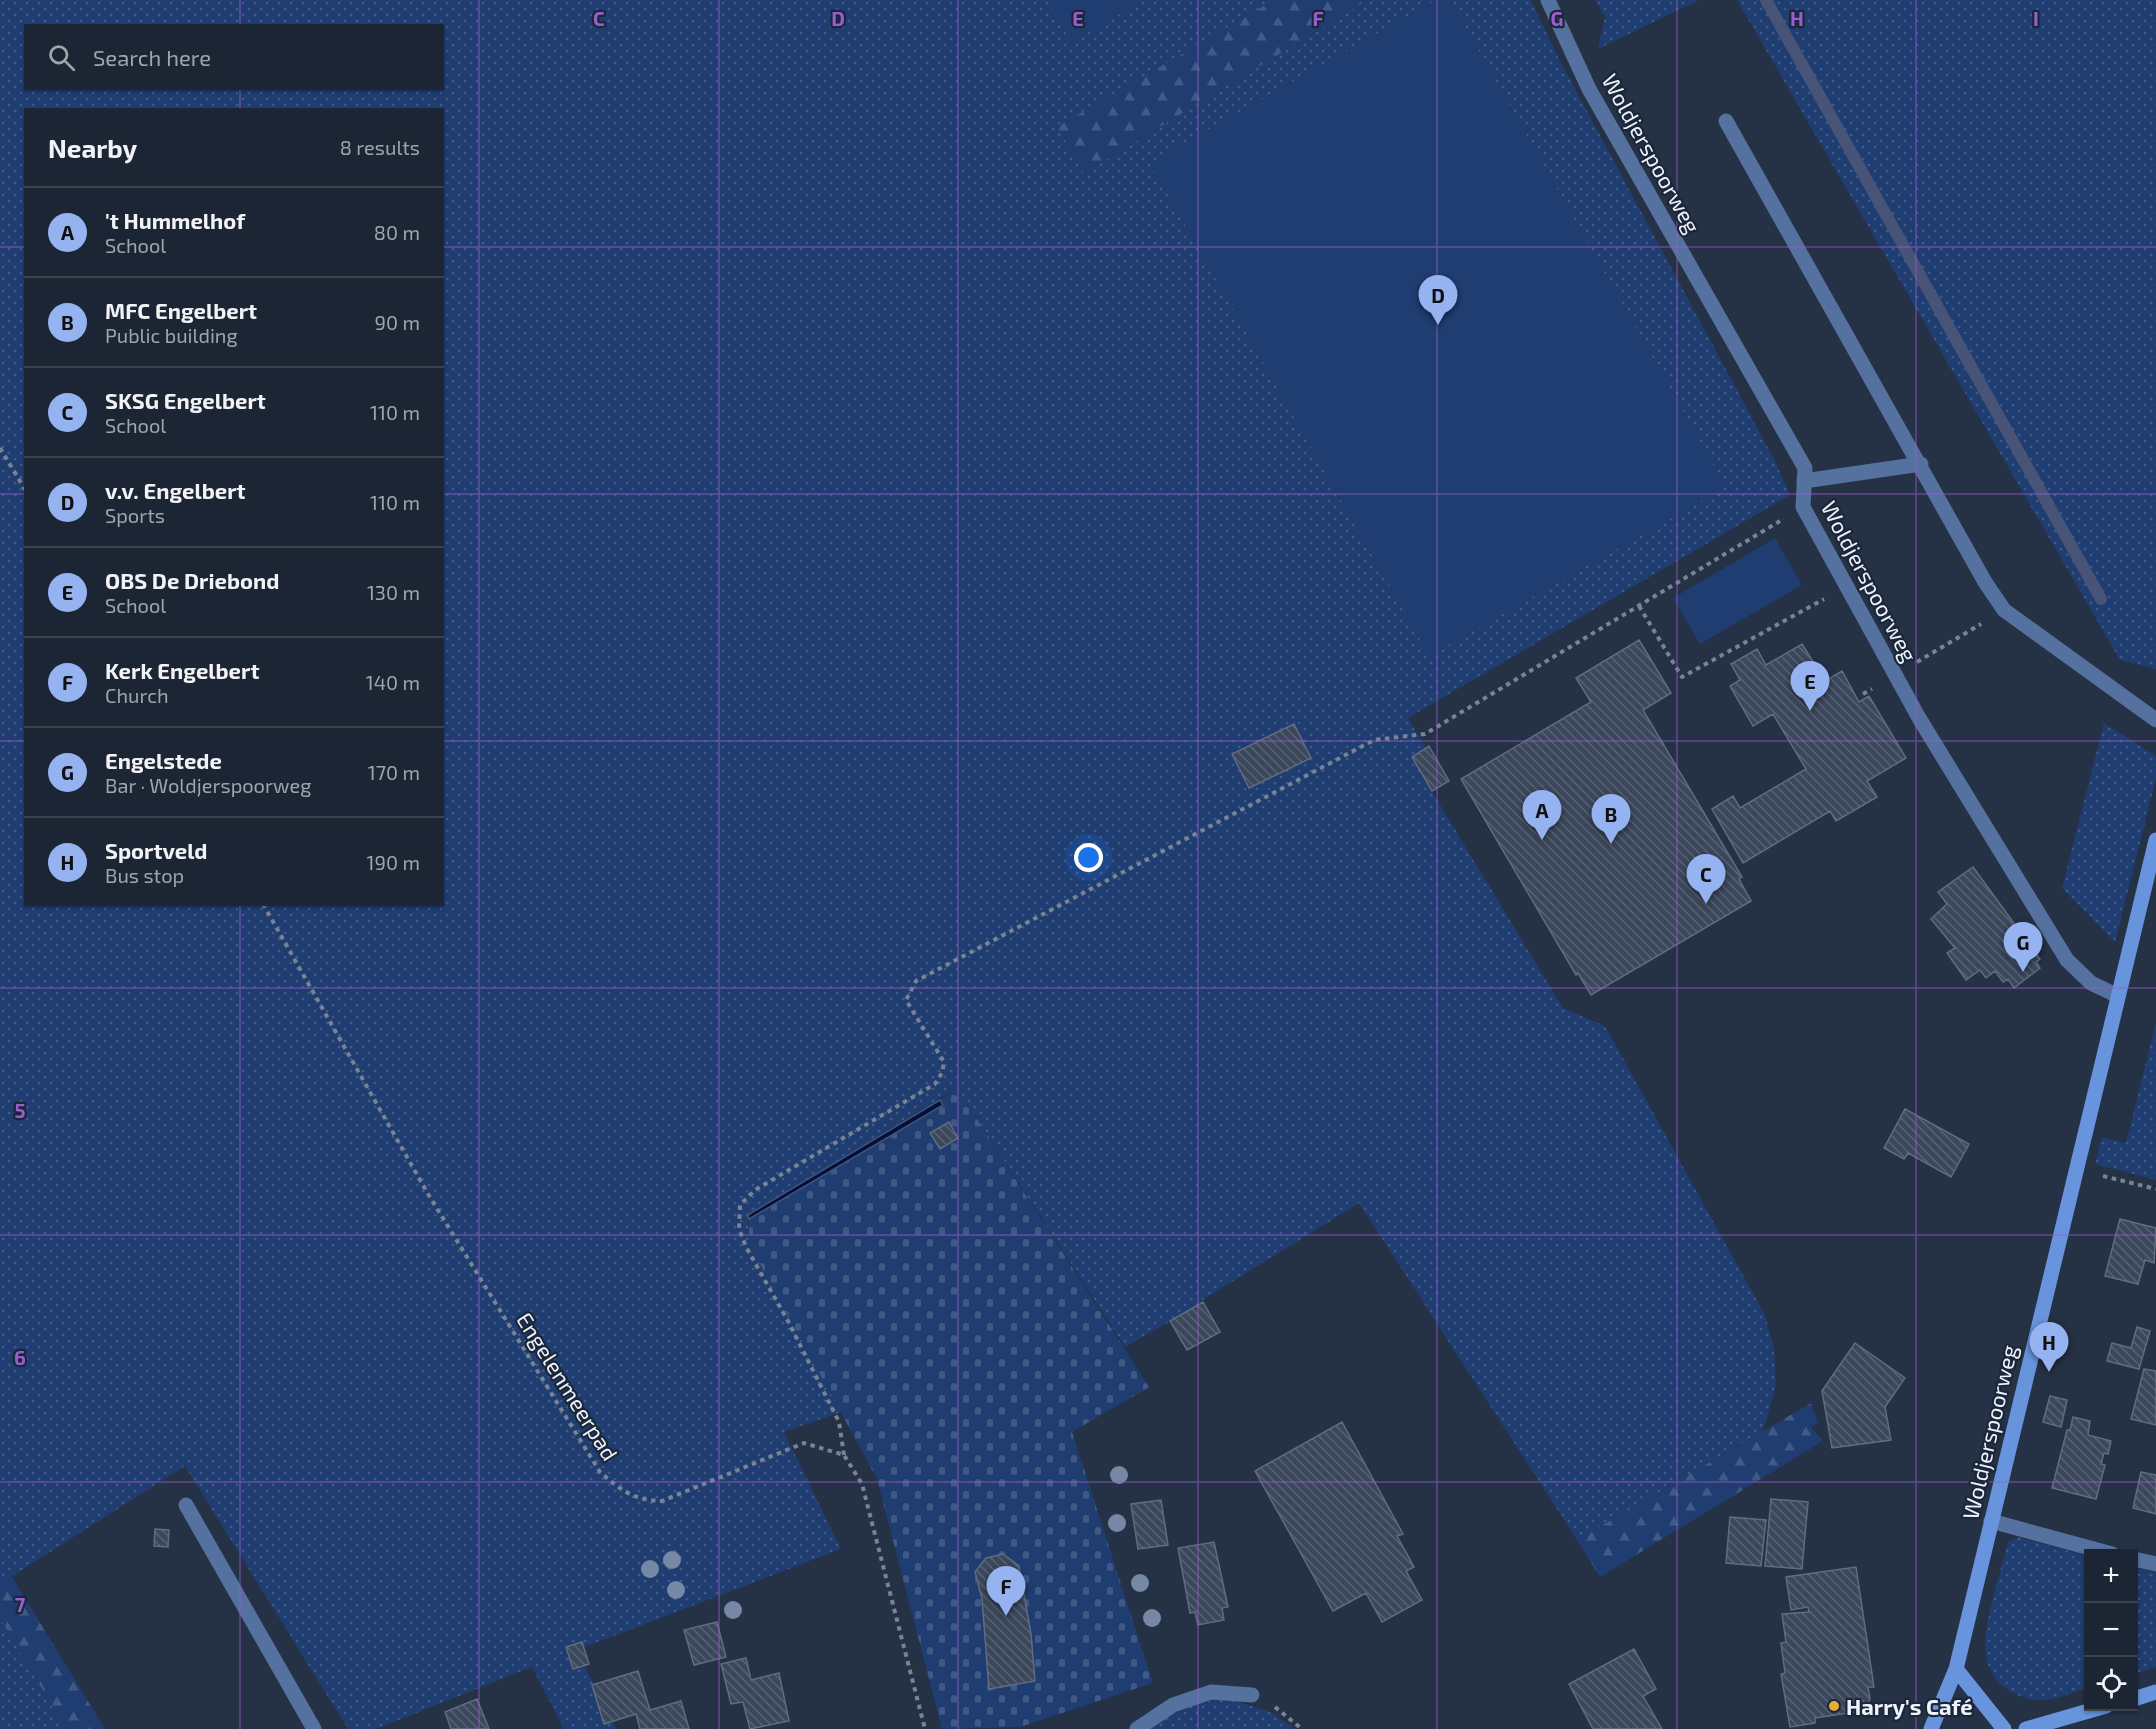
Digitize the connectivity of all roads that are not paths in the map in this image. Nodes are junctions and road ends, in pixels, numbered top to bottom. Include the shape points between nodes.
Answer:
1 (1548, 0) edge
2 (1726, 121) dead end
3 (1921, 464) junction
4 (1804, 482) junction
5 (2156, 720) edge
6 (2156, 840) edge
7 (2118, 996) junction
8 (186, 1504) dead end
9 (1991, 1521) junction
10 (2094, 1549) edge
11 (2138, 1560) edge
12 (2156, 1564) edge
13 (1956, 1669) junction
14 (2156, 1692) edge
15 (1252, 1695) road end
16 (2138, 1697) edge
17 (2091, 1711) edge
18 (314, 1729) edge
19 (1137, 1729) edge
20 (1930, 1729) edge
21 (2004, 1729) edge
22 (2026, 1729) edge

1 - 4 street, Woldjerspoorweg via 1589,89 1805,468
2 - 3 street
3 - 4 street
3 - 5 street via 2004,610
4 - 7 street, Woldjerspoorweg via 1803,507 1846,586 1895,675 2067,960 2091,983
6 - 7 street, Woldjerspoorweg
7 - 9 street, Woldjerspoorweg
8 - 18 street
9 - 10 street
9 - 13 street, Woldjerspoorweg
11 - 12 street
13 - 20 street, Woldjerspoorweg
13 - 21 street
14 - 16 street
15 - 19 street via 1211,1692 1173,1705
17 - 22 street

